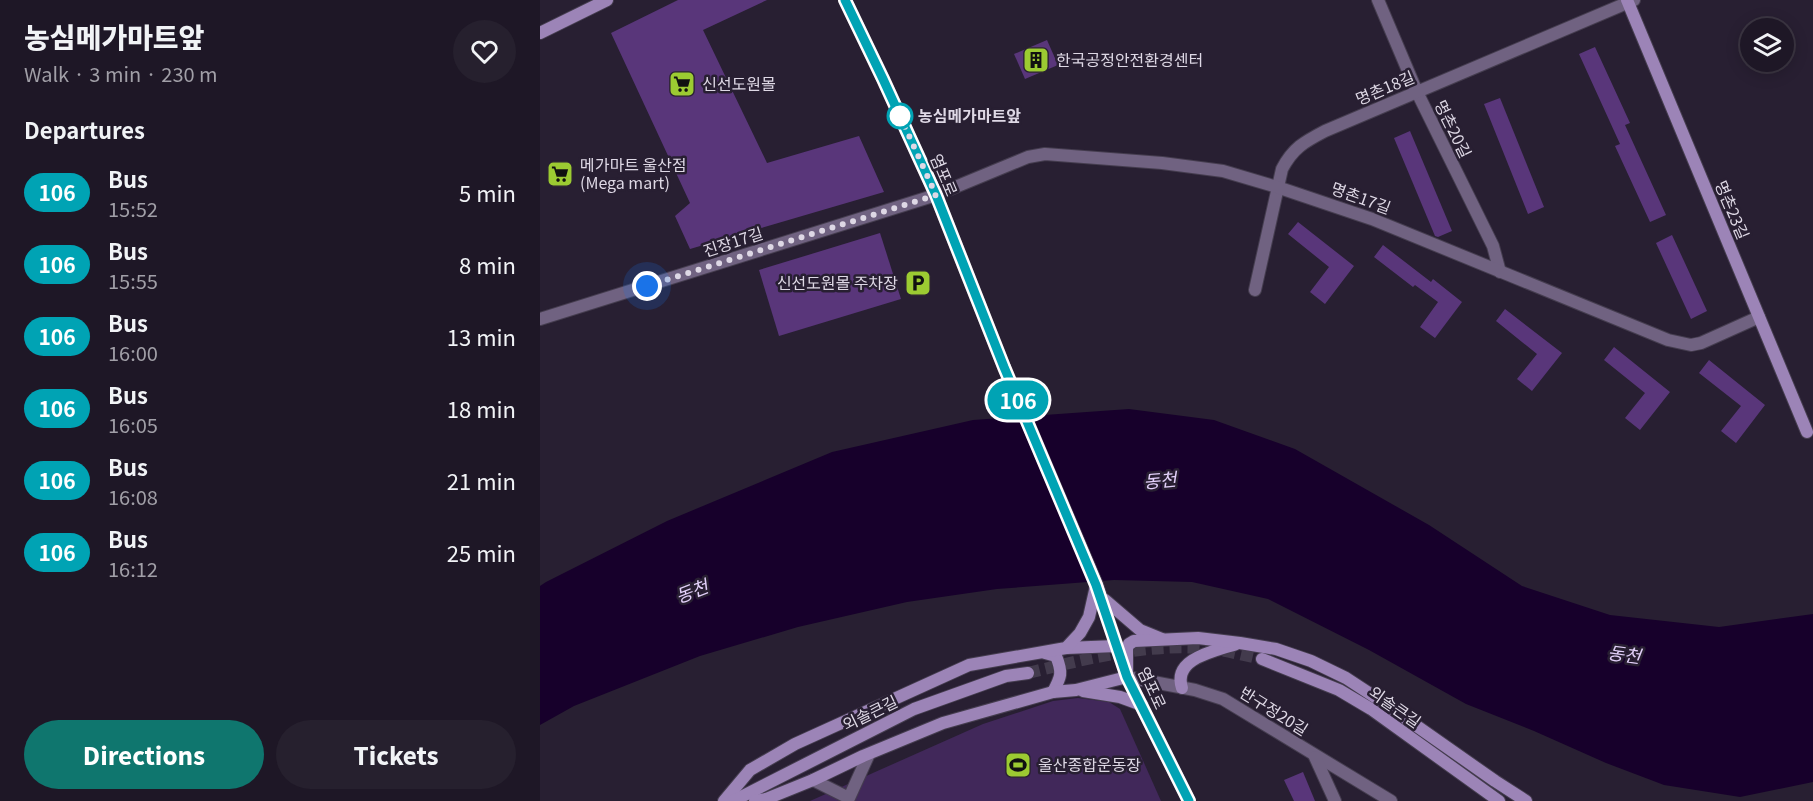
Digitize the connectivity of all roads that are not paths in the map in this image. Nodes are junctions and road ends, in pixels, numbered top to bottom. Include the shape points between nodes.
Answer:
1 (607, 0) edge
2 (844, 0) edge
3 (1378, 0) edge
4 (1629, 1) edge
5 (540, 33) edge
6 (1417, 92) junction
7 (1277, 187) junction
8 (936, 195) junction
9 (1500, 272) junction
10 (1255, 290) dead end
11 (1760, 317) junction
12 (540, 319) edge
13 (1807, 432) dead end
14 (1098, 590) junction
15 (1166, 640) junction
16 (1240, 643) junction
17 (1117, 646) junction
18 (1066, 648) junction
19 (1044, 652) junction
20 (1262, 659) tunnel mouth
21 (1028, 673) tunnel mouth
22 (1127, 677) junction
23 (1182, 688) junction
24 (1076, 690) junction
25 (1053, 692) junction
26 (1142, 705) junction
27 (869, 754) junction
28 (1315, 756) junction
29 (813, 780) junction
30 (724, 801) edge
31 (733, 801) edge
32 (755, 801) edge
33 (1189, 801) edge
34 (1335, 801) edge
35 (1391, 801) edge
36 (1499, 801) edge
37 (1526, 801) edge

1 - 5 main road
2 - 8 main road, 염포로
3 - 6 street, 명촌20길
4 - 6 street, 명촌18길
4 - 11 main road, 명촌23길
6 - 7 street, 명촌18길 via 1298,146 1288,156
6 - 9 street, 명촌20길 via 1493,246
7 - 8 street, 명촌17길 via 1223,171 1045,154 1028,157
7 - 9 street, 명촌17길 via 1372,219
7 - 10 street, 명촌18길
8 - 12 street, 진장17길
8 - 14 main road, 염포로
9 - 11 street, 명촌17길 via 1681,344 1701,343
11 - 13 main road, 명촌23길
14 - 15 main road via 1140,630
14 - 17 main road, 염포로
14 - 18 main road via 1089,618
15 - 16 main road via 1198,638
15 - 22 main road via 1129,644
16 - 23 main road via 1189,663 1180,673
16 - 37 main road via 1276,649 1346,678
17 - 18 main road
17 - 22 main road, 염포로
18 - 19 main road
19 - 25 main road via 1056,656 1060,666 1061,677
19 - 30 main road via 969,665 795,744 750,770
20 - 36 main road, 외솔큰길 via 1307,676 1371,709
21 - 31 main road, 외솔큰길 via 1006,676 914,709
22 - 23 street, 반구정20길
22 - 24 main road
22 - 26 main road, 염포로
23 - 28 street, 반구정20길 via 1222,699
24 - 25 main road
24 - 26 main road
25 - 27 main road via 943,723
26 - 33 main road, 염포로
27 - 29 main road
27 - 29 street via 849,798
28 - 34 street
28 - 35 street, 반구정20길
29 - 32 main road

